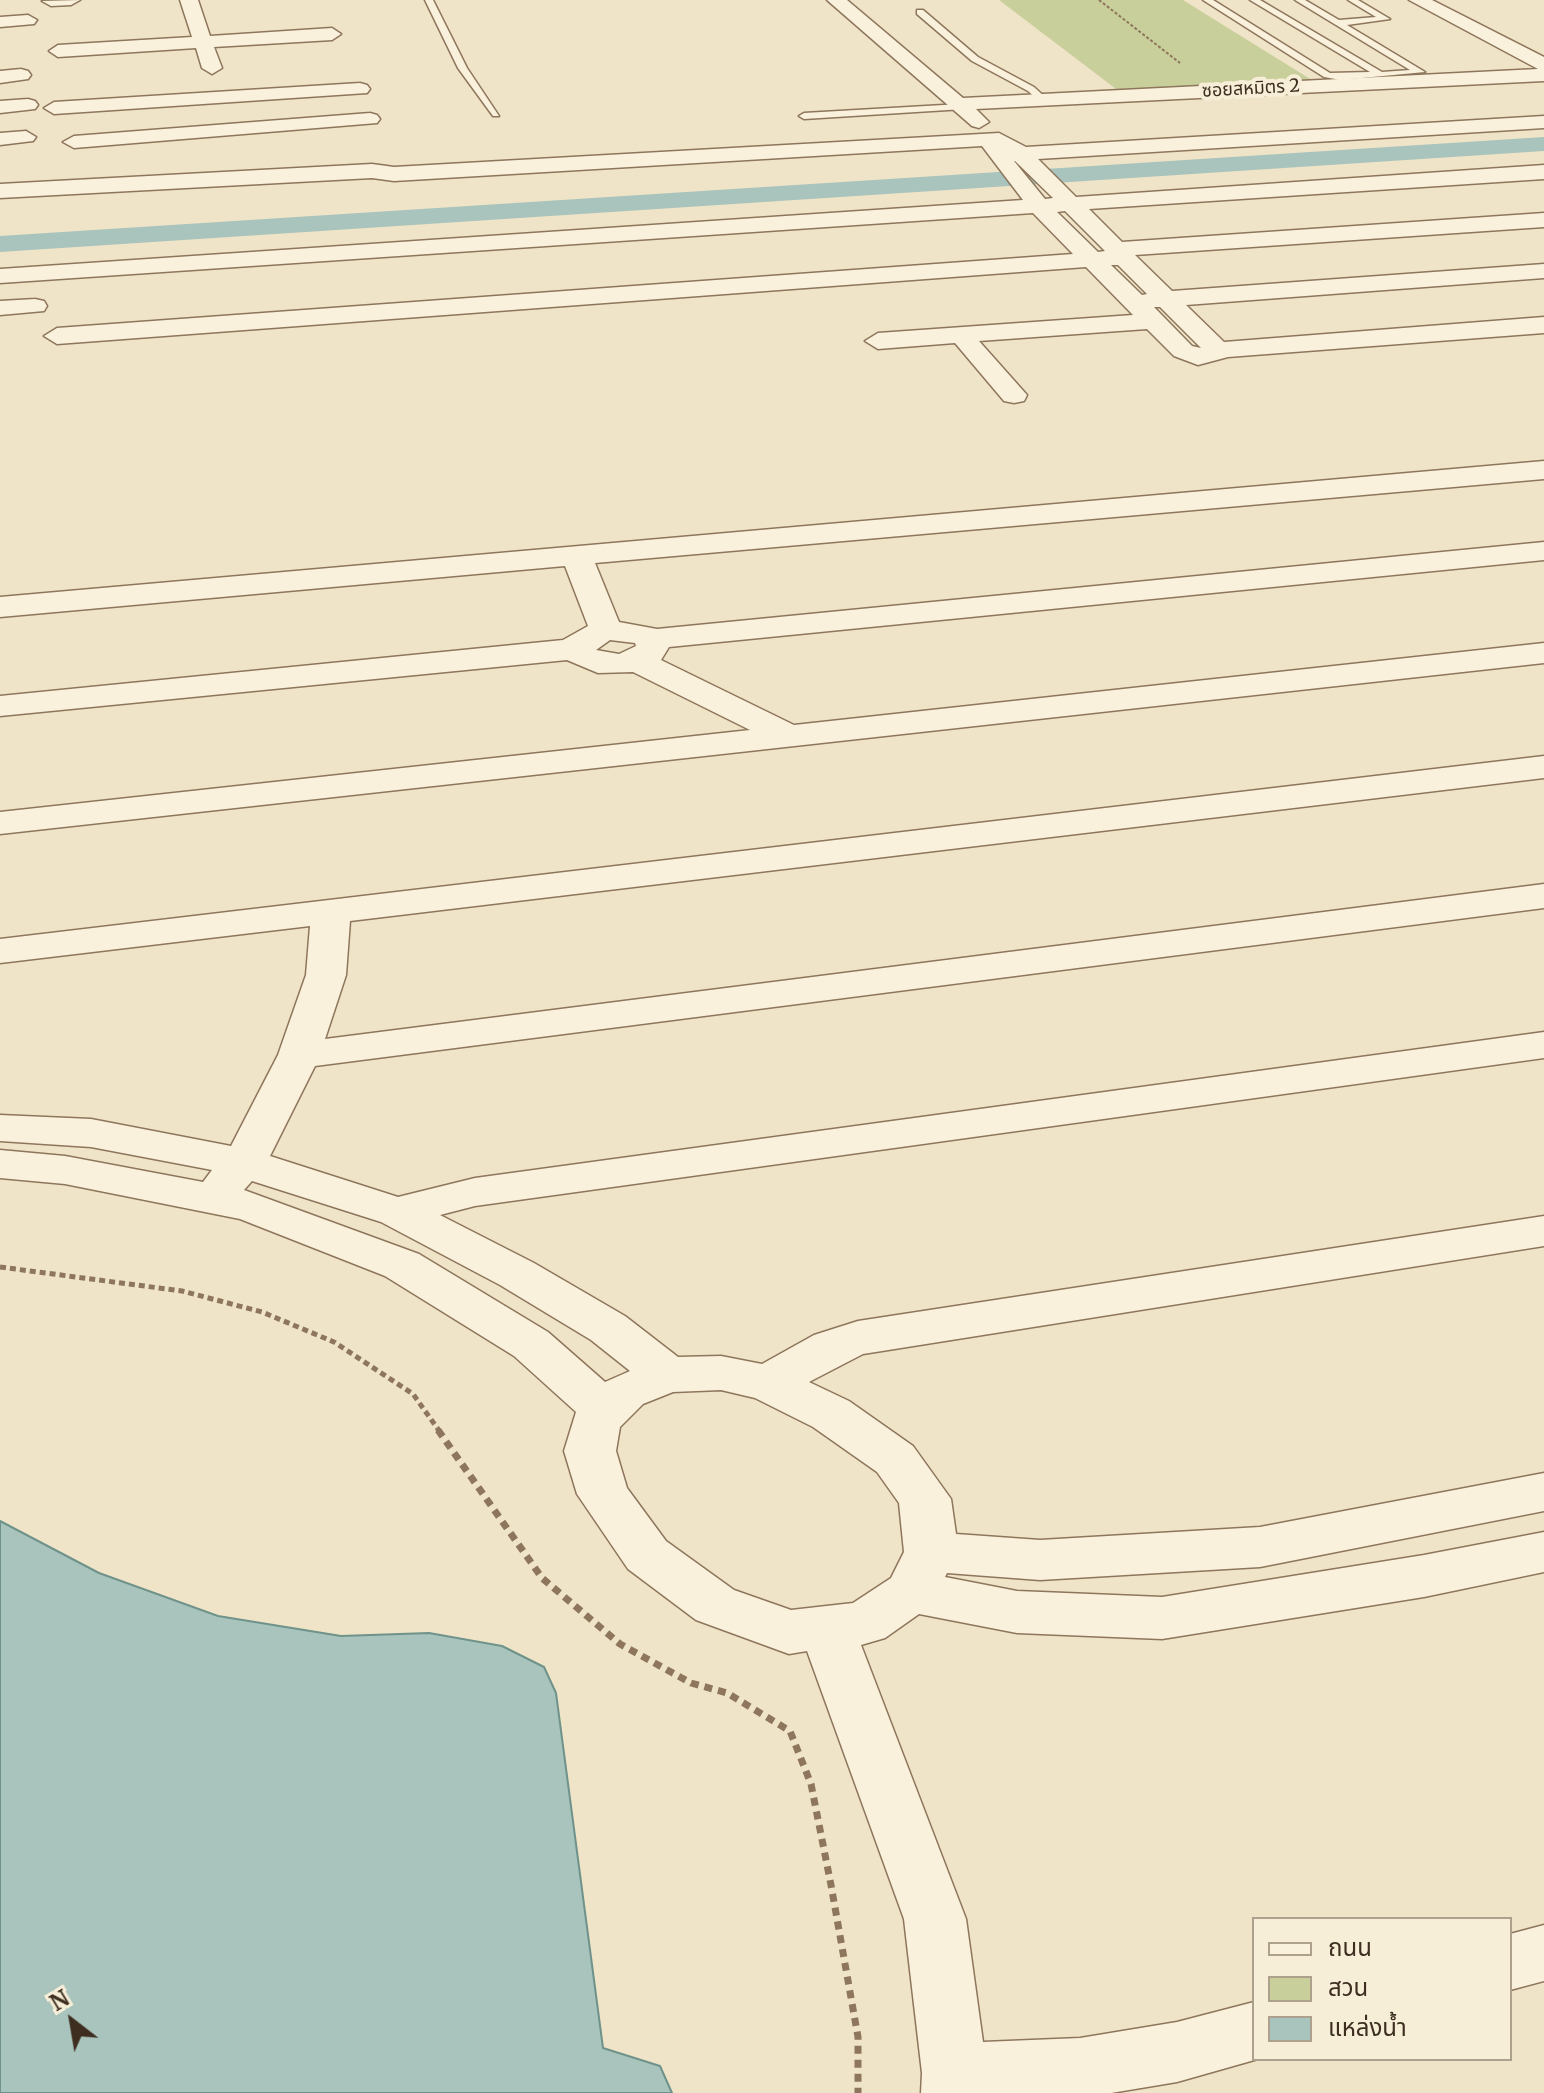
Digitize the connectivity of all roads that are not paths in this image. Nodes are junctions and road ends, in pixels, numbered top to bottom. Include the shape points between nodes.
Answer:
1 (71, 0) edge
2 (429, 0) edge
3 (836, 0) edge
4 (1207, 0) edge
5 (1254, 0) edge
6 (1299, 0) edge
7 (1352, 0) edge
8 (1418, 0) edge
9 (51, 1) edge
10 (193, 12) edge
11 (920, 12) dead end
12 (28, 20) dead end
13 (0, 22) edge
14 (1339, 23) junction
15 (332, 34) dead end
16 (203, 42) junction
17 (58, 51) dead end
18 (1544, 65) edge
19 (21, 75) dead end
20 (1544, 75) edge
21 (0, 77) edge
22 (1385, 84) junction
23 (360, 89) dead end
24 (1544, 92) edge
25 (1150, 94) junction
26 (222, 98) junction
27 (1043, 100) junction
28 (28, 105) dead end
29 (960, 106) junction
30 (0, 107) edge
31 (54, 108) dead end
32 (1168, 111) dead end
33 (496, 114) dead end
34 (804, 116) dead end
35 (370, 119) dead end
36 (1544, 122) edge
37 (26, 137) dead end
38 (237, 138) junction
39 (0, 139) edge
40 (74, 142) dead end
41 (1009, 152) junction
42 (725, 156) junction
43 (1544, 172) edge
44 (739, 181) dead end
45 (244, 189) junction
46 (0, 191) edge
47 (1048, 198) junction
48 (1544, 220) edge
49 (1120, 253) junction
50 (1093, 260) junction
51 (1544, 271) edge
52 (0, 276) edge
53 (1167, 298) junction
54 (1134, 301) junction
55 (35, 306) dead end
56 (0, 308) edge
57 (1157, 325) junction
58 (1544, 325) edge
59 (57, 336) dead end
60 (967, 344) junction
61 (1218, 360) junction
62 (1014, 395) dead end
63 (1544, 470) edge
64 (1544, 551) edge
65 (577, 557) junction
66 (0, 607) edge
67 (606, 630) junction
68 (576, 649) junction
69 (644, 650) junction
70 (1544, 653) edge
71 (0, 706) edge
72 (787, 735) junction
73 (1544, 767) edge
74 (0, 823) edge
75 (1544, 896) edge
76 (331, 911) junction
77 (0, 951) edge
78 (1544, 1045) edge
79 (299, 1055) junction
80 (0, 1128) edge
81 (244, 1163) junction
82 (0, 1164) edge
83 (210, 1198) junction
84 (397, 1212) junction
85 (1544, 1231) edge
86 (668, 1375) junction
87 (768, 1383) junction
88 (607, 1411) junction
89 (1544, 1492) edge
90 (1544, 1552) edge
91 (921, 1572) junction
92 (826, 1627) junction
93 (1544, 1953) edge
94 (1512, 1961) edge
95 (1252, 2032) edge
96 (954, 2083) edge

1 - 9 street
2 - 33 lane via 463,68
3 - 29 street
4 - 22 lane via 1327,75
5 - 22 lane
6 - 14 lane
7 - 14 lane via 1386,19
8 - 18 street
10 - 16 street
11 - 27 lane via 975,59
12 - 13 street
14 - 22 lane via 1421,70
15 - 16 street
16 - 17 street
16 - 26 street
19 - 21 street
20 - 22 street, ซอยสหมิตร 2
22 - 24 street via 1415,101
22 - 25 street, ซอยสหมิตร 2
23 - 26 street
25 - 27 street, ซอยสหมิตร 2
25 - 32 street
26 - 31 street
26 - 38 street
27 - 29 street, ซอยสหมิตร 2
28 - 30 street
29 - 34 lane
29 - 41 street
35 - 38 street
36 - 41 street
37 - 39 street
38 - 40 street
38 - 45 street
41 - 42 street
41 - 47 street
42 - 44 street
42 - 45 street via 394,174 392,189 381,192
43 - 47 street
45 - 46 street
47 - 49 street
47 - 50 street
47 - 52 street
48 - 49 street
49 - 50 street
49 - 53 street
50 - 54 street
50 - 59 street
51 - 53 street
53 - 54 street
53 - 61 street
54 - 57 street
55 - 56 street
57 - 60 street
57 - 60 street via 886,345
57 - 61 street via 1183,351
58 - 61 street
60 - 62 street
63 - 65 street
64 - 69 street
65 - 66 street
65 - 67 street
67 - 68 street via 585,637
67 - 69 street via 632,631
68 - 69 street via 598,663
68 - 71 street
69 - 72 street
70 - 72 street
72 - 74 street
73 - 76 street
75 - 79 street
76 - 77 street
76 - 79 street via 326,975
78 - 84 street via 475,1192
79 - 81 street
80 - 81 street via 91,1133
81 - 83 street
81 - 84 street
82 - 83 street via 65,1170
83 - 88 street via 251,1206 402,1265 531,1344
84 - 86 street via 608,1328
85 - 87 street via 858,1338 831,1347
86 - 87 street via 721,1373
86 - 88 street via 625,1392
87 - 91 street via 831,1414 895,1459 925,1499
88 - 92 street via 596,1421 590,1451 603,1494 647,1555 715,1605 789,1632
89 - 91 street via 1260,1547
90 - 91 street via 1162,1618 1017,1612
91 - 92 street via 865,1623
92 - 96 street via 935,1919
93 - 94 street
95 - 96 street via 1177,2052

